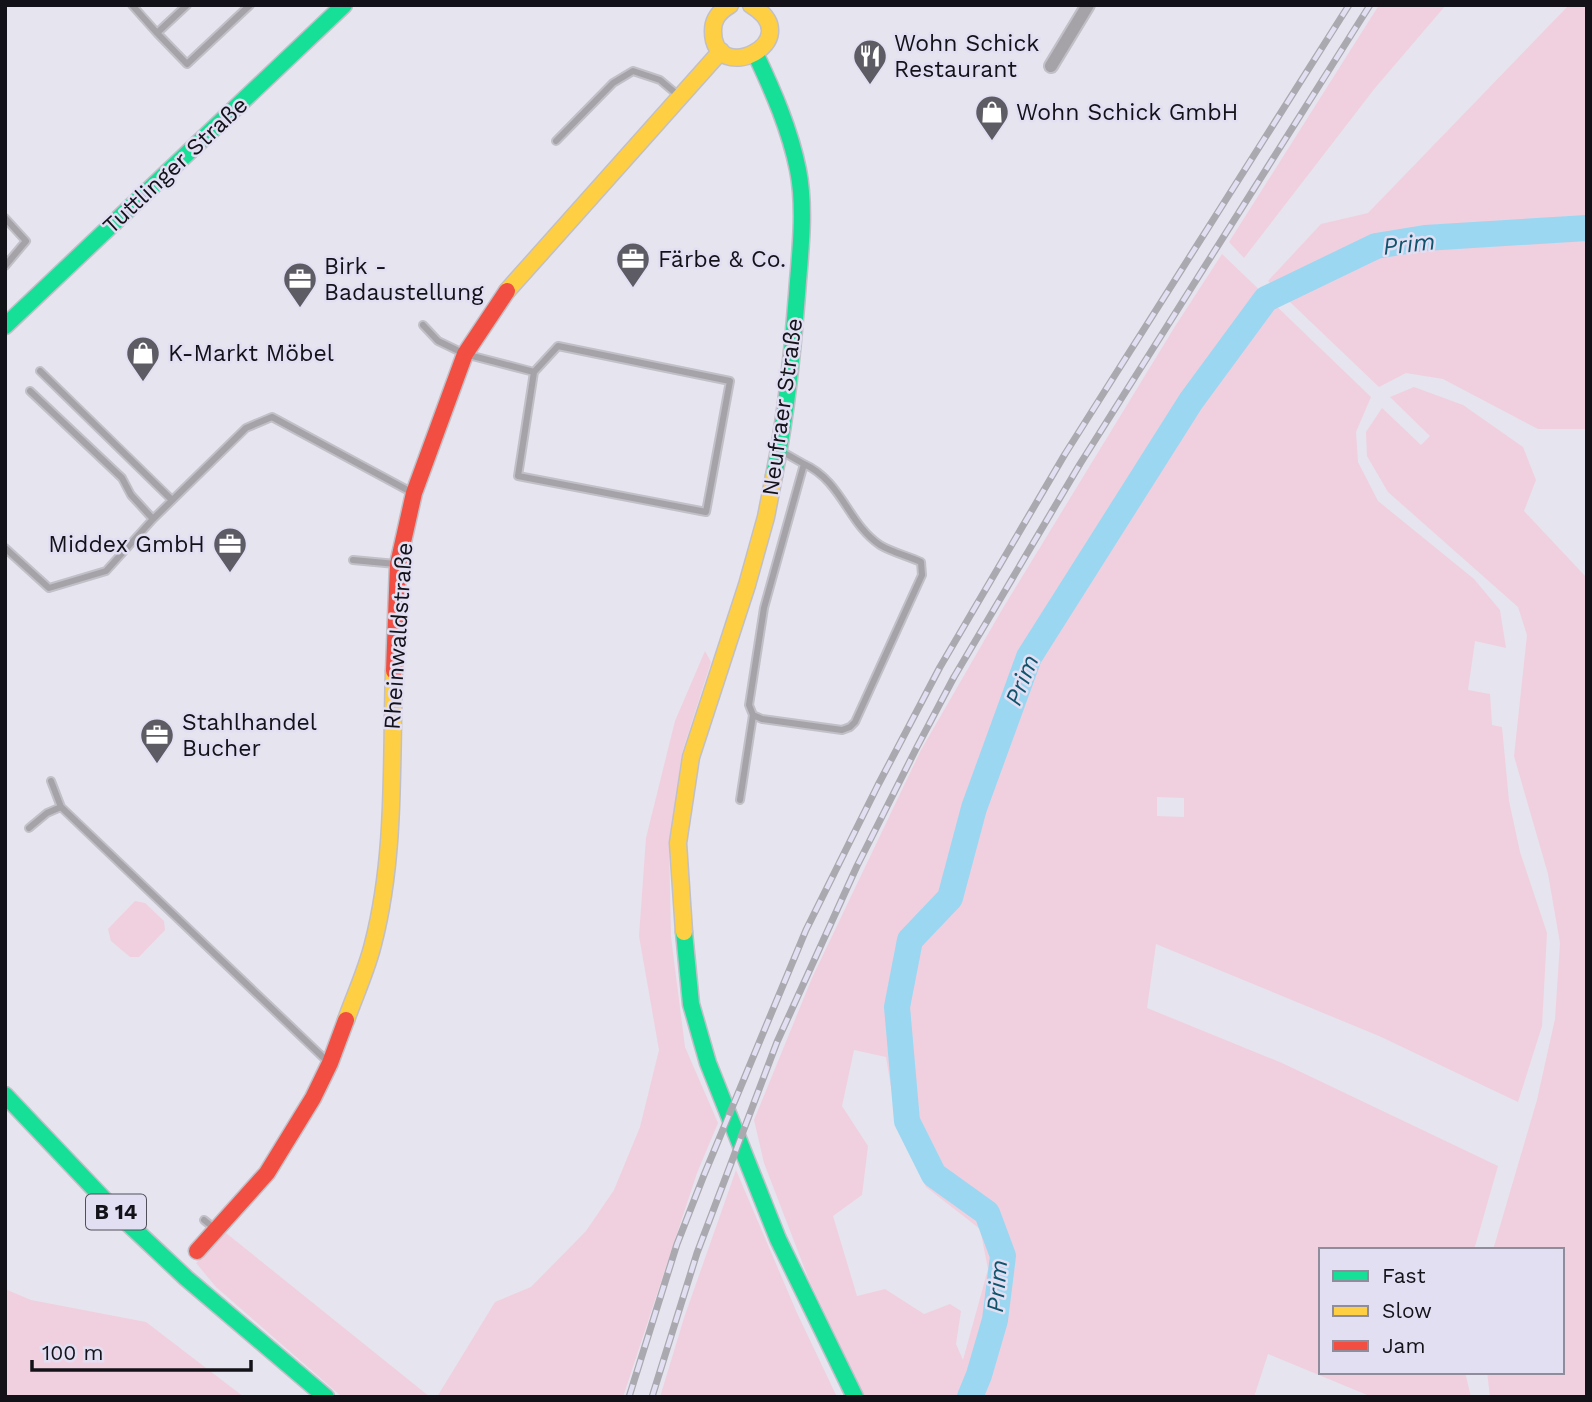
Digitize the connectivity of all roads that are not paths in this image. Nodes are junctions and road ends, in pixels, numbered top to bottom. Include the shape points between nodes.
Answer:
1 (132, 5) edge
2 (187, 5) edge
3 (344, 5) edge
4 (1088, 5) edge
5 (249, 6) edge
6 (727, 6) edge
7 (763, 8) edge
8 (157, 33) junction
9 (721, 51) junction
10 (756, 55) junction
11 (1051, 65) dead end
12 (680, 97) junction
13 (556, 141) dead end
14 (5, 218) edge
15 (5, 266) edge
16 (423, 325) dead end
17 (5, 326) edge
18 (465, 354) junction
19 (40, 371) dead end
20 (534, 372) junction
21 (30, 391) dead end
22 (779, 450) junction
23 (804, 464) junction
24 (414, 493) junction
25 (172, 500) junction
26 (153, 519) junction
27 (5, 548) edge
28 (353, 560) dead end
29 (398, 564) junction
30 (753, 715) junction
31 (51, 781) dead end
32 (740, 800) dead end
33 (61, 807) junction
34 (29, 828) dead end
35 (330, 1063) junction
36 (5, 1095) edge
37 (197, 1251) dead end
38 (326, 1397) edge
39 (855, 1397) edge

1 - 8 lane
2 - 8 lane
3 - 17 street, Tuttlinger Straße
4 - 11 street
5 - 8 lane via 187,64
6 - 9 street via 712,29
7 - 10 street via 768,37
9 - 10 street via 737,59
9 - 12 street, Rheinwaldstraße
10 - 22 street, Neufraer Straße via 776,99 801,189 792,363
12 - 13 lane via 660,80 633,71 613,83
12 - 18 street, Rheinwaldstraße via 510,287
14 - 15 lane via 26,241
16 - 18 lane via 438,341
18 - 20 lane
18 - 24 street, Rheinwaldstraße
19 - 25 lane
20 - 20 lane via 558,346 730,382 706,512 518,476
21 - 26 lane via 122,478
22 - 23 lane
22 - 39 street, Neufraer Straße via 747,585 691,757 678,843 684,938 691,1004 708,1063 778,1239
23 - 30 lane via 764,608 749,705
23 - 30 lane via 826,476 868,535 921,562 922,575 850,727 842,730
24 - 25 lane via 272,416 246,428
24 - 29 street, Rheinwaldstraße
25 - 26 lane
26 - 27 lane via 106,571 50,588
28 - 29 lane
29 - 35 street, Rheinwaldstraße via 383,894 373,945
30 - 32 lane
31 - 33 lane
33 - 34 lane
33 - 35 lane
35 - 37 street, Rheinwaldstraße via 267,1173 210,1225
36 - 38 street, B 14 via 168,1262

